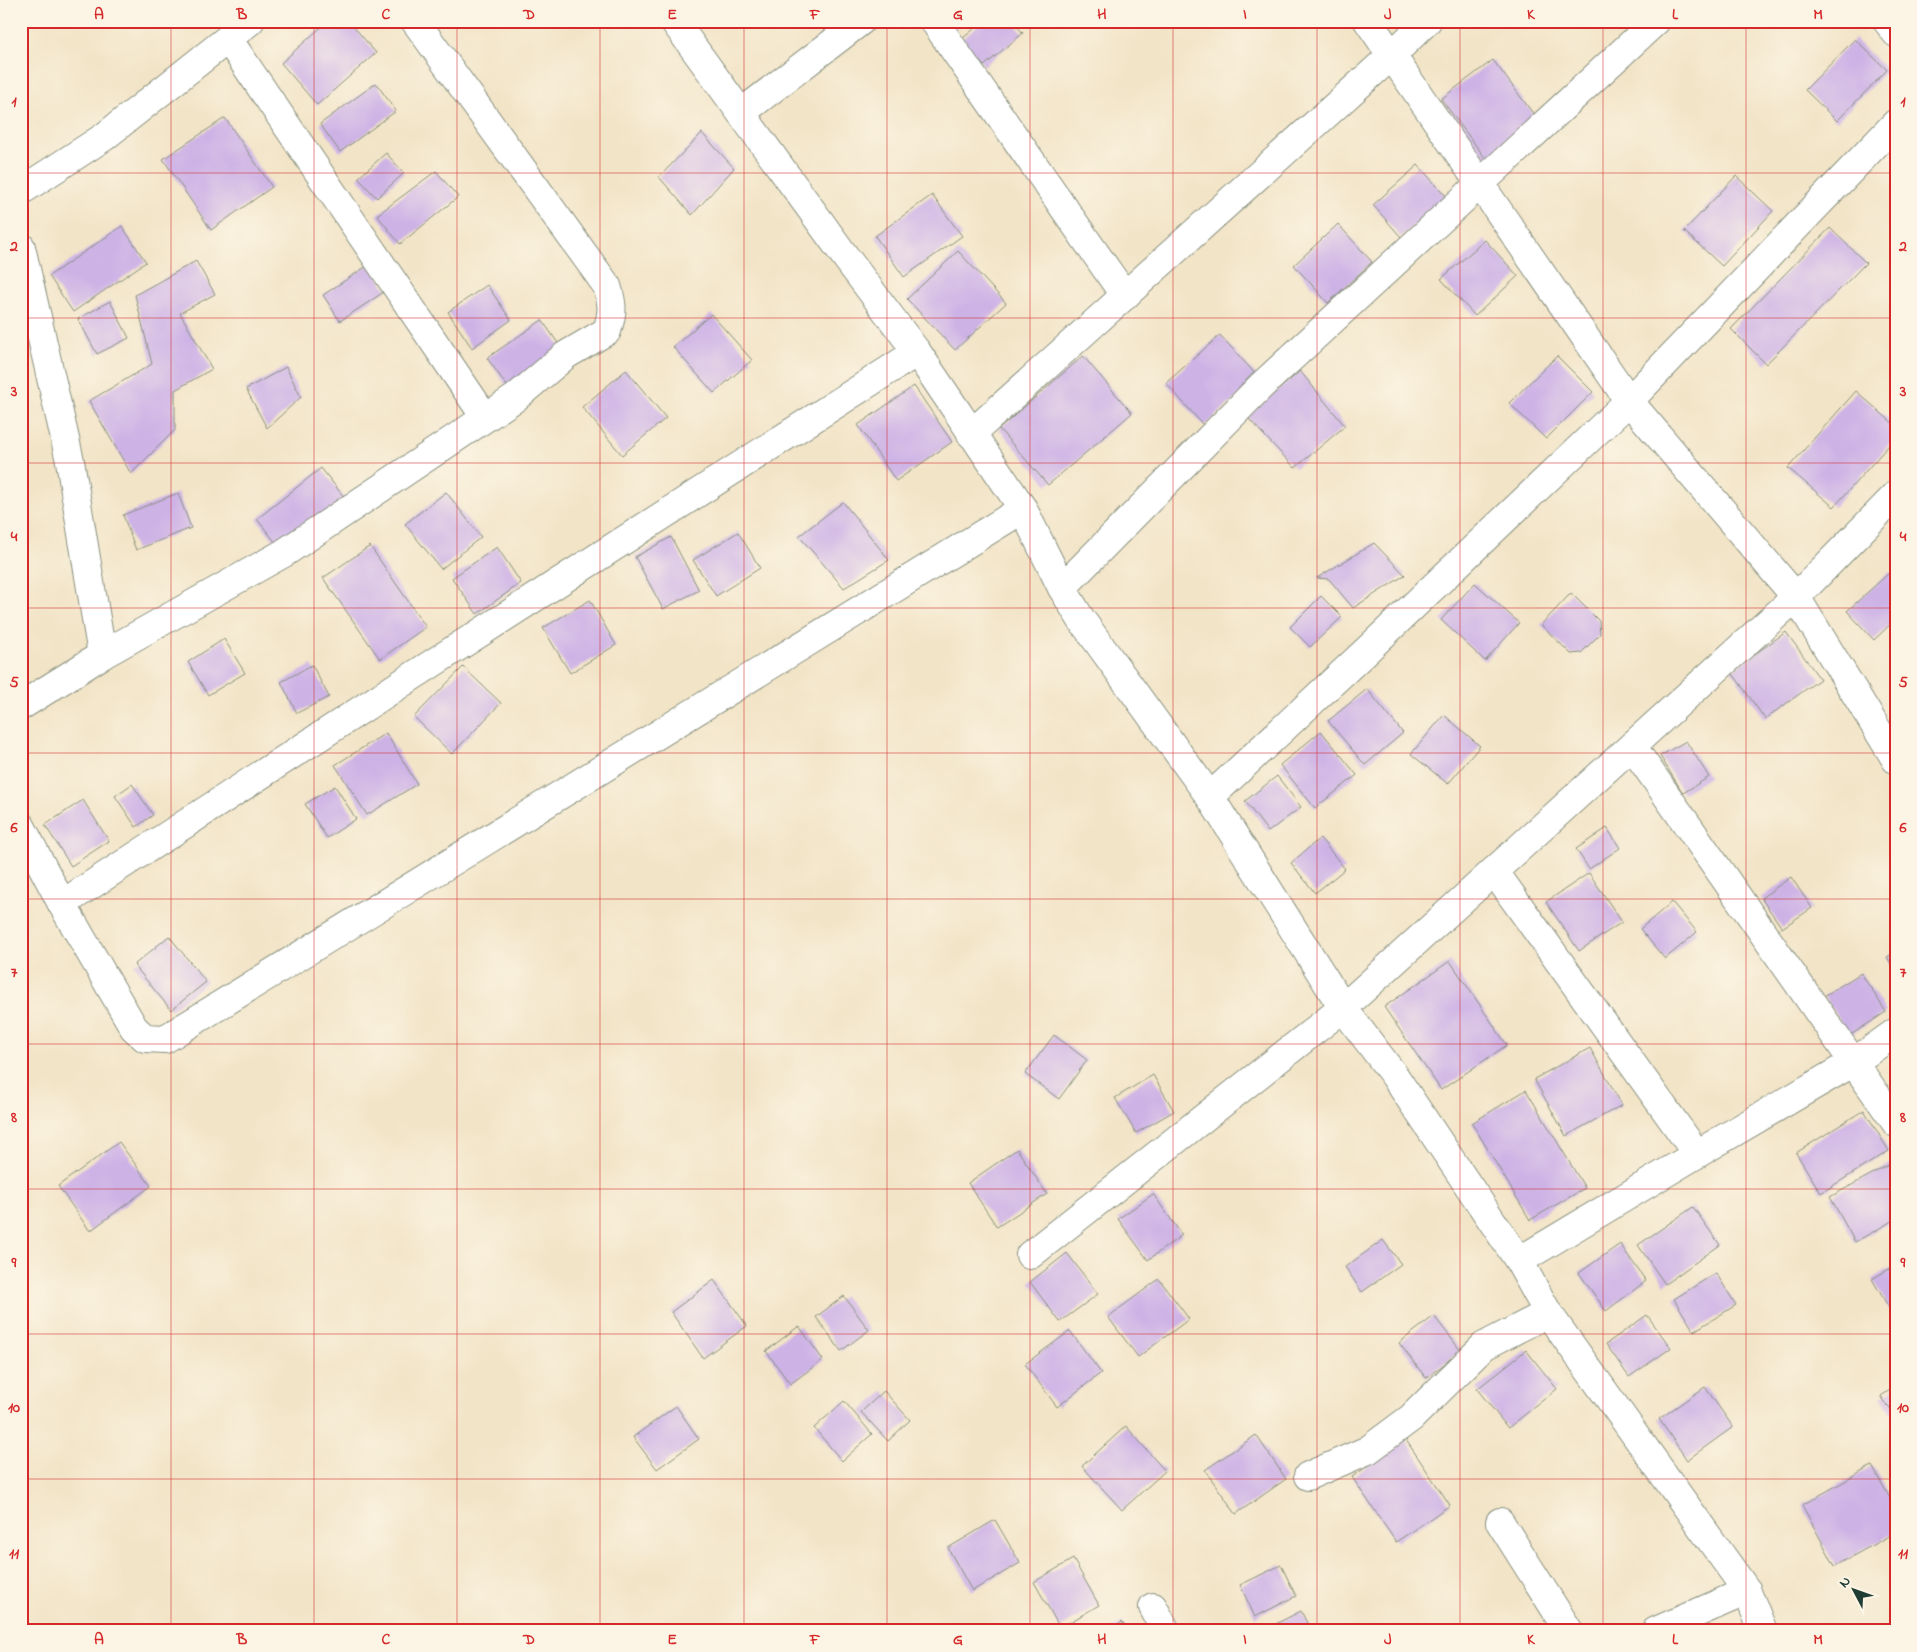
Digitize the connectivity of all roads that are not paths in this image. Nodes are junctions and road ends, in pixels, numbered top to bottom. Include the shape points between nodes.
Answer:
1 (250, 21) edge
2 (415, 21) edge
3 (674, 21) edge
4 (861, 21) edge
5 (934, 21) edge
6 (1368, 21) edge
7 (1427, 21) edge
8 (1656, 21) edge
9 (1887, 21) edge
10 (1896, 33) edge
11 (228, 39) junction
12 (1391, 56) junction
13 (740, 113) junction
14 (1896, 123) edge
15 (1480, 183) junction
16 (21, 191) edge
17 (21, 247) edge
18 (1125, 296) junction
19 (917, 352) junction
20 (1629, 401) junction
21 (485, 417) junction
22 (971, 434) junction
23 (1896, 495) edge
24 (1023, 509) junction
25 (1062, 588) junction
26 (1796, 597) junction
27 (102, 655) junction
28 (21, 706) edge
29 (1632, 746) junction
30 (1896, 760) edge
31 (1210, 797) junction
32 (21, 826) edge
33 (1494, 871) junction
34 (62, 904) junction
35 (1343, 1008) junction
36 (1896, 1032) edge
37 (1854, 1062) junction
38 (1896, 1123) edge
39 (1696, 1154) junction
40 (1030, 1255) dead end
41 (1519, 1261) junction
42 (1548, 1313) junction
43 (1308, 1476) dead end
44 (1500, 1522) dead end
45 (1747, 1591) junction
46 (1153, 1607) dead end
47 (1166, 1631) edge
48 (1569, 1631) edge
49 (1656, 1631) edge
50 (1763, 1631) edge

1 - 11 street
2 - 21 street via 606,286 611,299 613,313 607,331 566,356 515,398
3 - 13 street
4 - 13 street
5 - 18 street
6 - 12 street
7 - 12 street
8 - 15 street
9 - 10 street
11 - 16 street via 104,137
11 - 21 street
12 - 15 street
12 - 18 street
13 - 19 street
14 - 20 street
15 - 20 street
15 - 25 street via 1261,386
17 - 27 street via 70,461
18 - 22 street
19 - 22 street
19 - 34 street
20 - 26 street
20 - 31 street
21 - 27 street via 284,553
22 - 24 street
23 - 26 street
24 - 25 street
24 - 34 street via 165,1039 145,1038 134,1028
25 - 31 street
26 - 29 street
26 - 30 street
27 - 28 street
29 - 33 street
29 - 37 street
31 - 35 street
32 - 34 street
33 - 35 street
33 - 39 street
35 - 40 street
35 - 41 street via 1394,1075
36 - 37 street
37 - 38 street
37 - 39 street
39 - 41 street
41 - 42 street
42 - 43 street via 1484,1346 1411,1418 1368,1450
42 - 45 street
44 - 48 street
45 - 49 street
45 - 50 street
46 - 47 street

